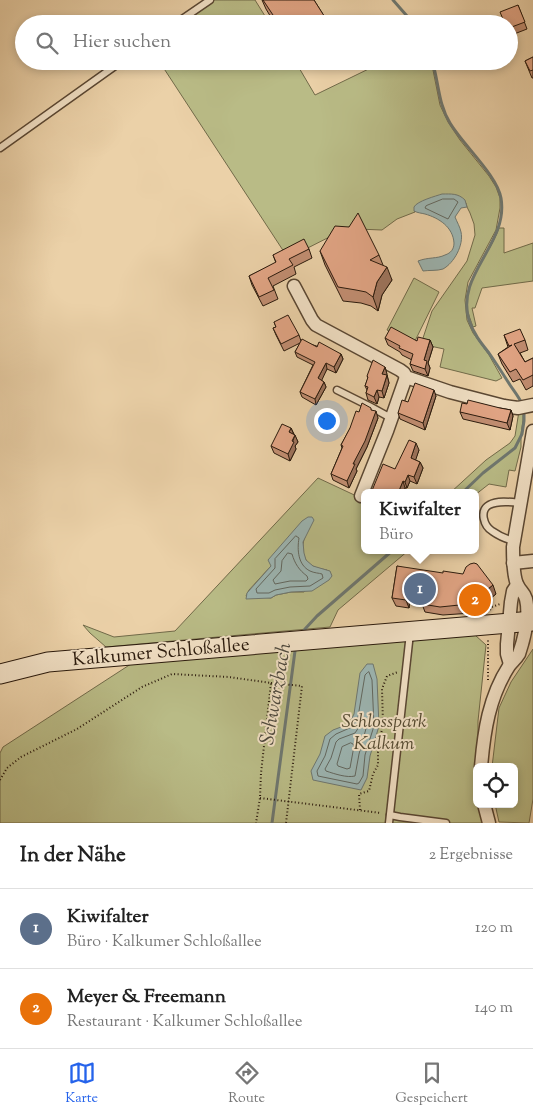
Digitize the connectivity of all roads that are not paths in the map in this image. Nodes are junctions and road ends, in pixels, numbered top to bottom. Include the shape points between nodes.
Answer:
1 (210, 0) edge
2 (188, 15) edge
3 (109, 70) edge
4 (0, 148) edge
5 (294, 286) dead end
6 (406, 377) junction
7 (337, 390) dead end
8 (526, 406) edge
9 (392, 418) junction
10 (533, 431) edge
11 (529, 471) edge
12 (364, 489) edge
13 (520, 502) junction
14 (514, 541) junction
15 (533, 561) edge
16 (513, 563) junction
17 (523, 622) edge
18 (410, 632) junction
19 (0, 674) edge
20 (481, 763) edge
21 (485, 808) edge
22 (390, 815) junction
23 (389, 823) edge
24 (446, 823) edge
25 (488, 823) edge

1 - 2 lane
3 - 4 lane
5 - 6 street via 316,325 400,370
6 - 8 street via 504,406
6 - 9 street
7 - 9 lane
9 - 12 street
10 - 11 street
11 - 13 street
13 - 14 street
13 - 14 lane via 496,502 485,508 483,513 491,531
14 - 16 street
15 - 16 street
16 - 17 street via 517,585 526,601
17 - 18 main road, Kalkumer Schloßallee
17 - 20 street via 519,654 510,664 489,710
18 - 19 main road, Kalkumer Schloßallee via 48,662
18 - 22 lane
21 - 25 street
22 - 23 lane
22 - 24 lane

